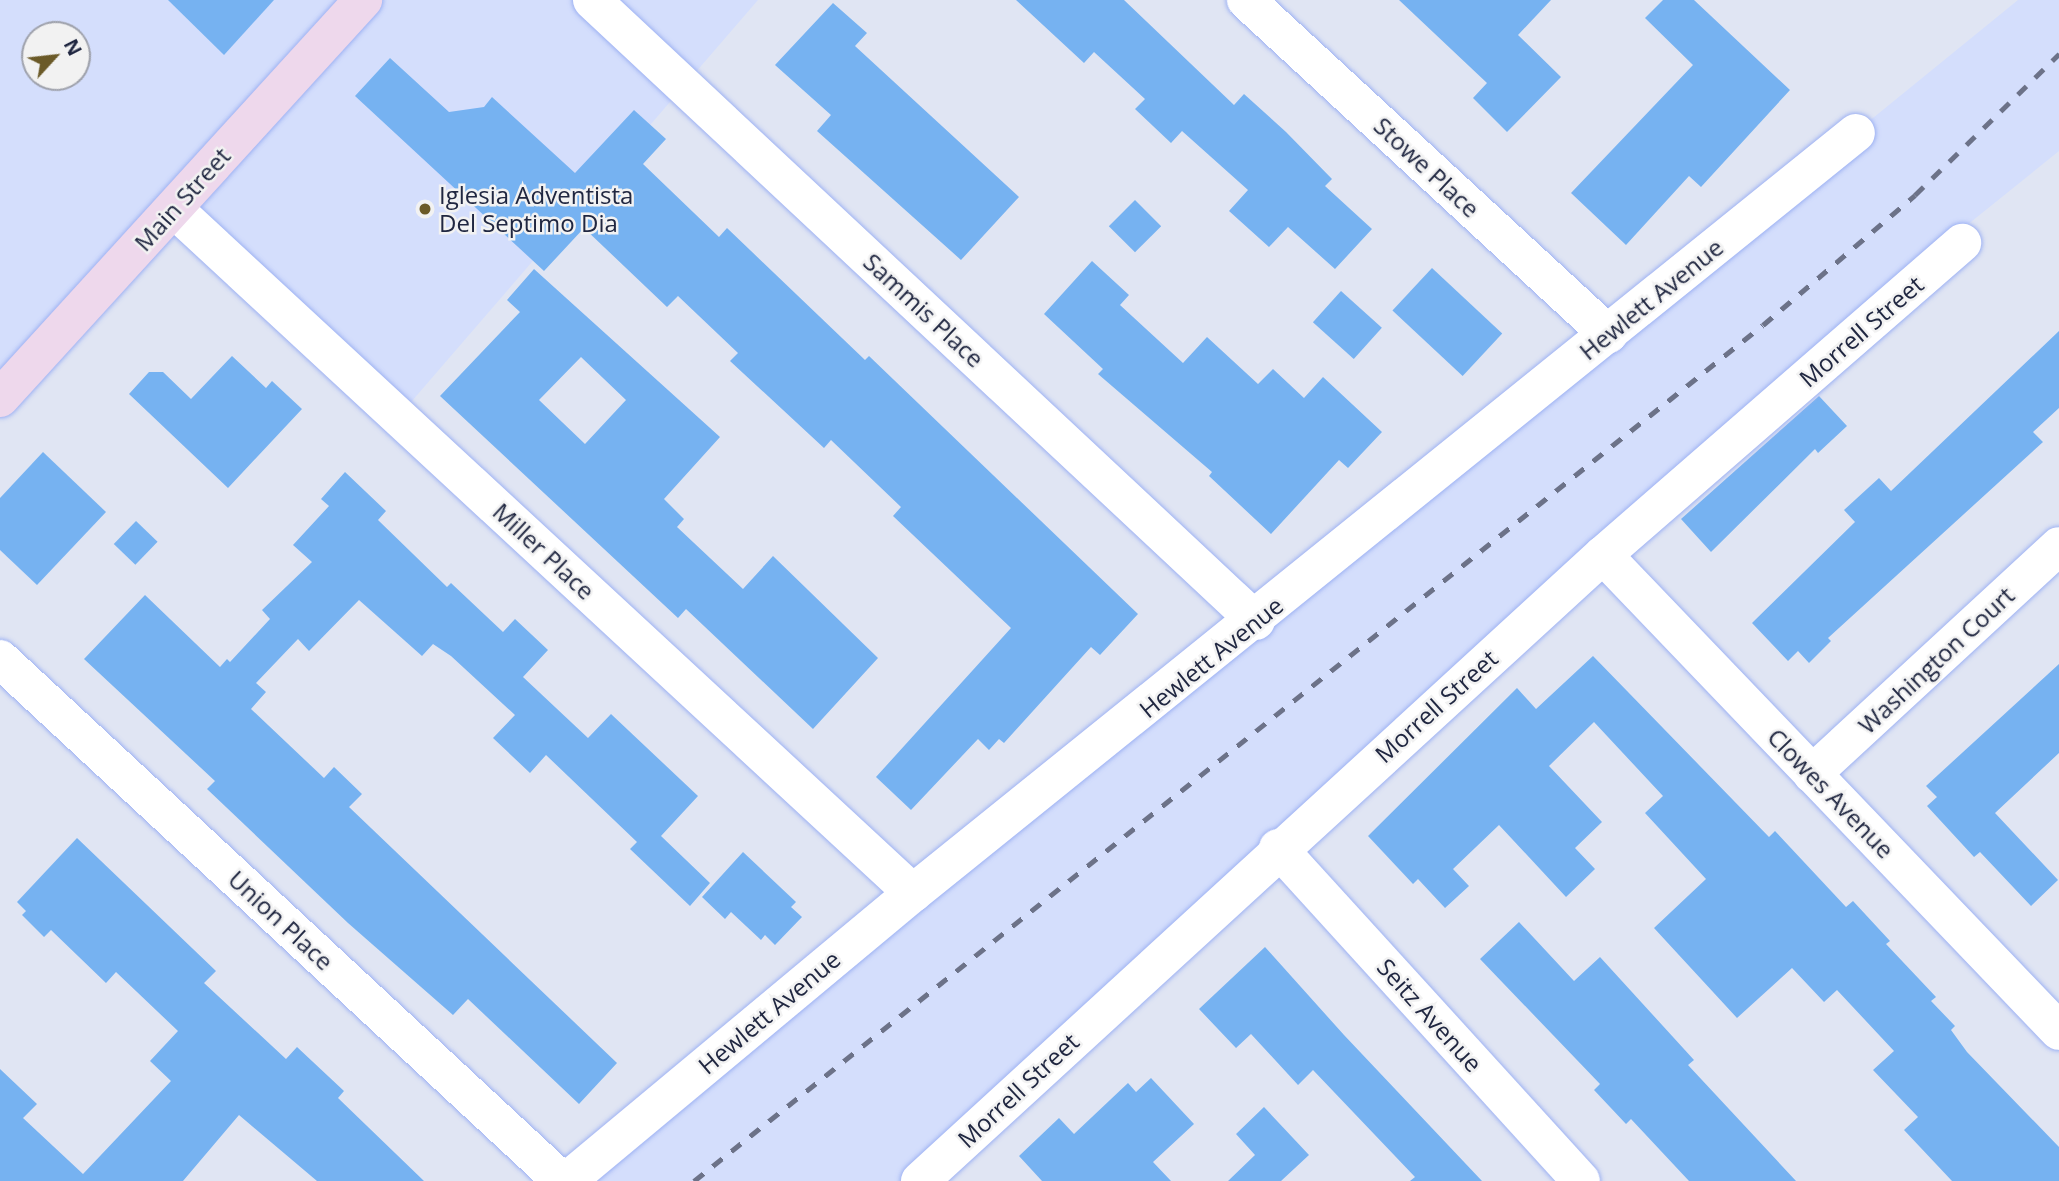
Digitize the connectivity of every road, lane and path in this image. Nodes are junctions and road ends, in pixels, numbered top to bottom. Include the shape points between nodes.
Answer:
1 (363, 0) edge
2 (592, 0) edge
3 (1246, 0) edge
4 (1856, 133) dead end
5 (174, 209) junction
6 (1962, 243) dead end
7 (1608, 334) junction
8 (0, 398) edge
9 (2059, 547) edge
10 (1603, 555) junction
11 (1256, 621) junction
12 (0, 659) edge
13 (1812, 774) junction
14 (1278, 848) junction
15 (913, 893) junction
16 (2059, 1031) edge
17 (939, 1175) edge
18 (564, 1181) edge
19 (1581, 1181) edge

1 - 5 street, Main Street
2 - 11 street, Sammis Place
3 - 7 street, Stowe Place
4 - 7 street, Hewlett Avenue
5 - 8 street, Main Street
5 - 15 street, Miller Place
6 - 10 street, Morrell Street
7 - 11 street, Hewlett Avenue
9 - 13 street, Washington Court
10 - 13 street, Clowes Avenue
10 - 14 street, Morrell Street
11 - 15 street, Hewlett Avenue
12 - 18 street, Union Place
13 - 16 street, Clowes Avenue
14 - 17 street, Morrell Street
14 - 19 street, Seitz Avenue
15 - 18 street, Hewlett Avenue

